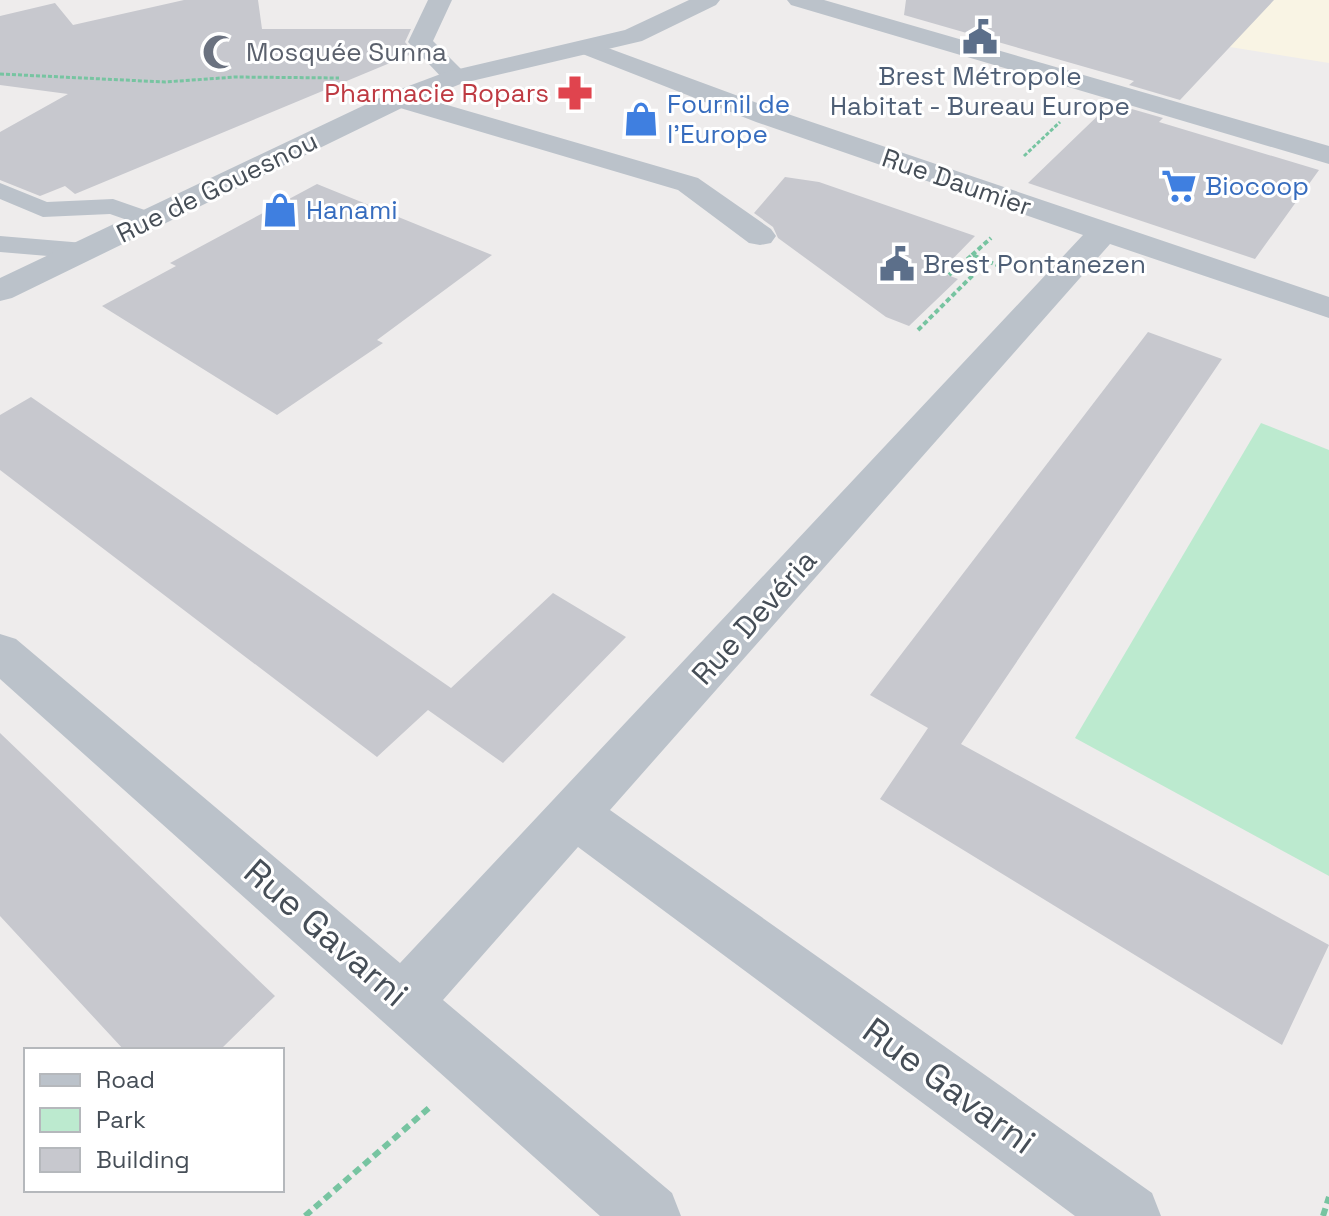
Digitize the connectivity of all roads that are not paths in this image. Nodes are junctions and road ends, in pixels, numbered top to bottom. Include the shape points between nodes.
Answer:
1 (440, 0) edge
2 (708, 0) edge
3 (799, 0) edge
4 (589, 48) junction
5 (455, 77) junction
6 (399, 99) junction
7 (1329, 155) edge
8 (0, 190) edge
9 (150, 220) junction
10 (1102, 233) junction
11 (760, 236) dead end
12 (0, 244) edge
13 (84, 251) junction
14 (0, 291) edge
15 (1329, 308) edge
16 (0, 652) edge
17 (574, 814) junction
18 (404, 1001) junction
19 (649, 1216) edge
20 (1129, 1216) edge

1 - 5 street via 420,42
2 - 4 street, Rue de Gouesnou via 633,36
3 - 7 street
4 - 5 street, Rue de Gouesnou
4 - 10 street, Rue Daumier
5 - 6 street, Rue de Gouesnou
6 - 9 street, Rue de Gouesnou
6 - 11 street via 688,184
8 - 9 lane via 43,210 113,206
9 - 13 street, Rue de Gouesnou
10 - 15 street, Rue Daumier
10 - 17 street, Rue Devéria
12 - 13 lane
13 - 14 street, Rue de Gouesnou
16 - 18 street, Rue Gavarni
17 - 18 street, Rue Devéria
17 - 20 street, Rue Gavarni
18 - 19 street, Rue Gavarni

